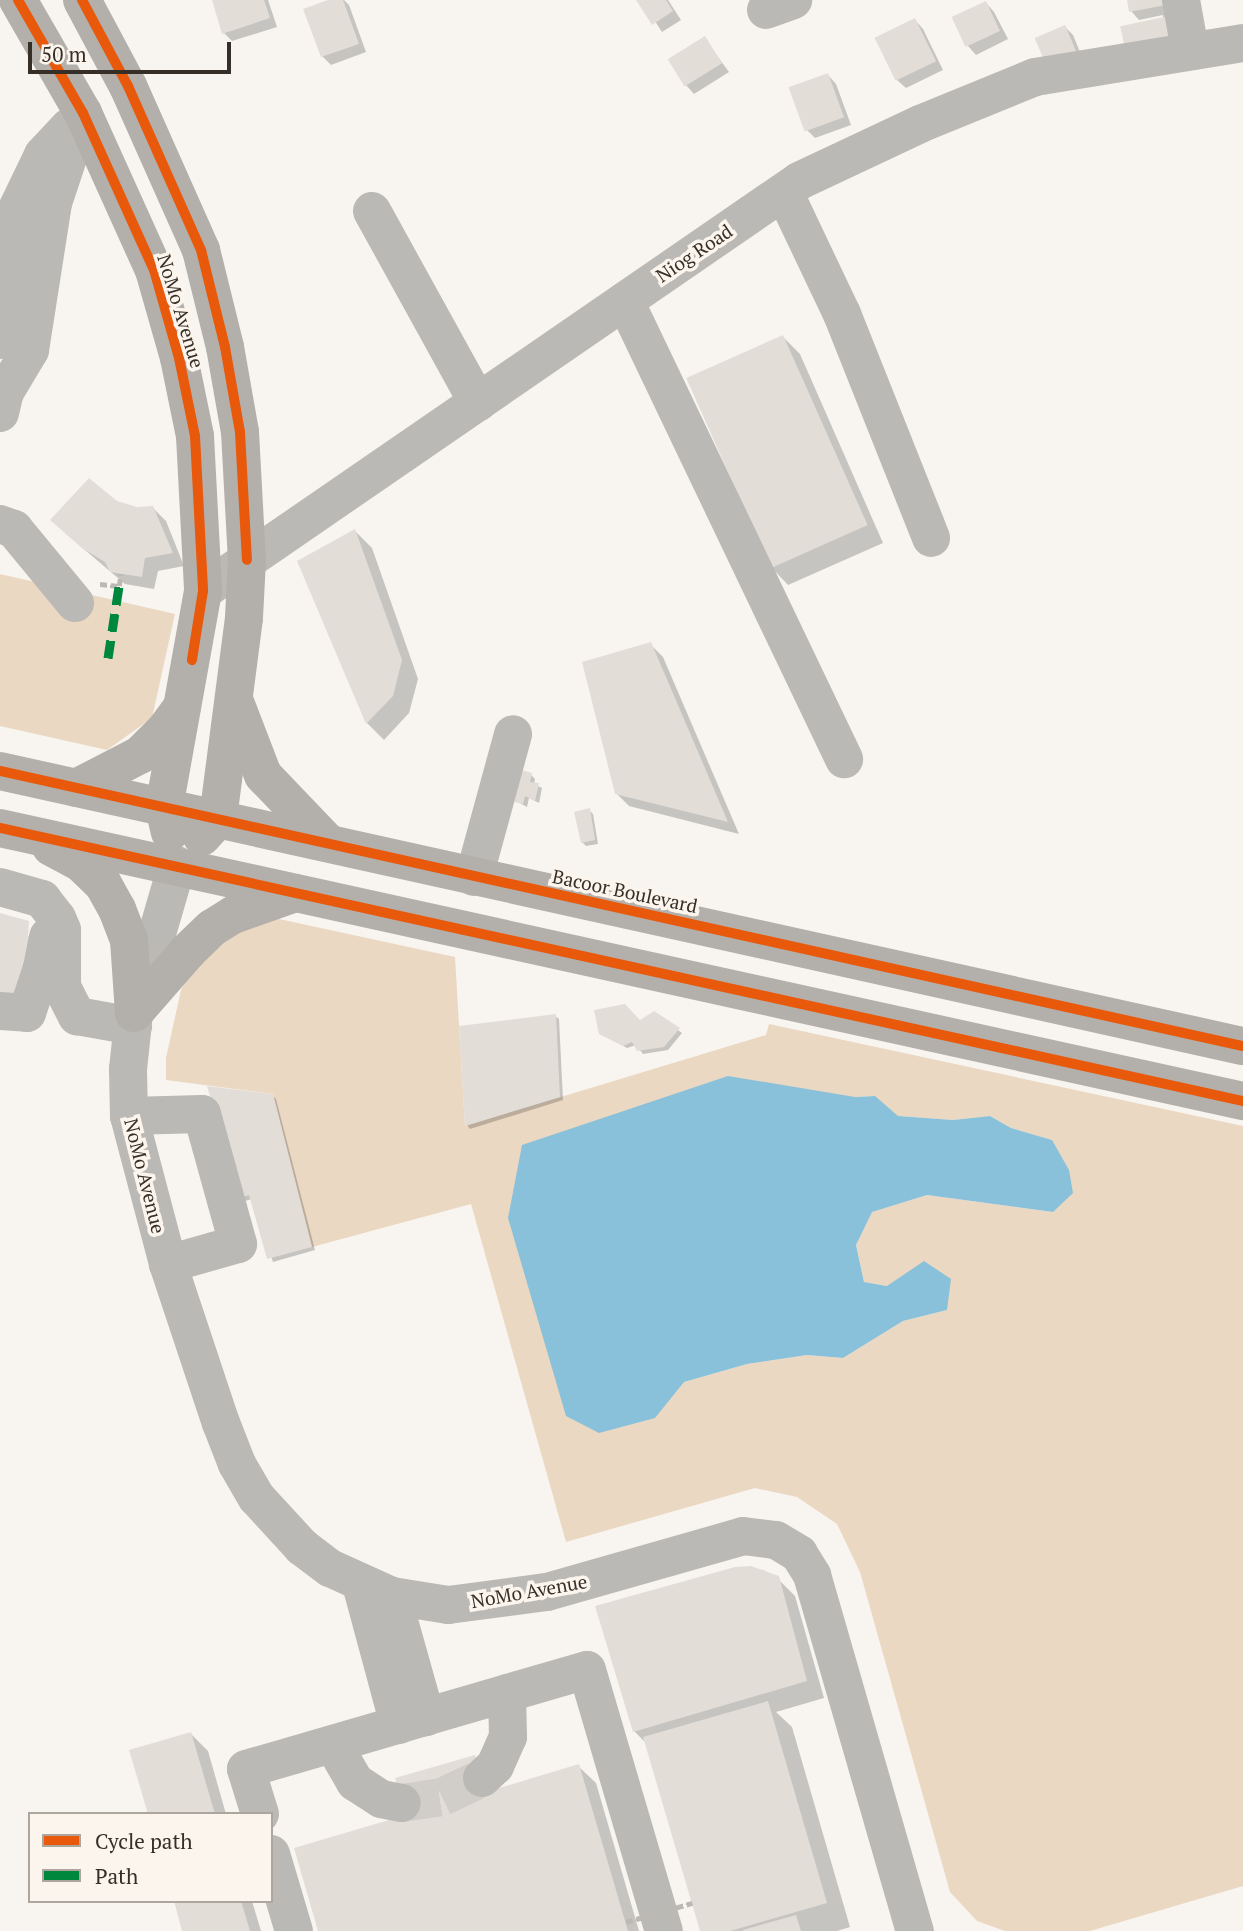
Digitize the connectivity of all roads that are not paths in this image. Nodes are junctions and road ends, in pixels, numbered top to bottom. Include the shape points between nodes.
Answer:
1 (18, 0) edge
2 (82, 0) edge
3 (1181, 0) edge
4 (1243, 43) edge
5 (1190, 50) junction
6 (83, 113) junction
7 (784, 192) junction
8 (372, 211) dead end
9 (625, 301) junction
10 (0, 341) edge
11 (2, 402) edge
12 (478, 402) junction
13 (0, 524) edge
14 (931, 538) dead end
15 (247, 561) junction
16 (203, 591) junction
17 (75, 603) dead end
18 (234, 698) junction
19 (183, 706) junction
20 (513, 734) dead end
21 (844, 759) dead end
22 (0, 771) edge
23 (76, 788) junction
24 (164, 807) junction
25 (218, 819) junction
26 (14, 831) edge
27 (328, 843) junction
28 (177, 865) junction
29 (474, 877) junction
30 (0, 887) edge
31 (295, 893) junction
32 (52, 910) junction
33 (0, 1011) edge
34 (134, 1019) junction
35 (1243, 1046) edge
36 (1243, 1101) edge
37 (129, 1116) junction
38 (168, 1265) junction
39 (376, 1590) junction
40 (506, 1693) junction
41 (413, 1721) junction
42 (333, 1744) junction
43 (482, 1778) tunnel mouth
44 (402, 1803) tunnel mouth
45 (259, 1812) edge
46 (273, 1861) edge
47 (294, 1931) edge
48 (664, 1931) edge
49 (915, 1931) edge

1 - 6 main road, NoMo Avenue
2 - 15 main road, NoMo Avenue via 128,86 201,250 240,432
3 - 5 street
4 - 5 street, Niog Road
5 - 7 street, Niog Road via 1035,77 920,124
6 - 10 street via 43,155 17,209
6 - 11 street via 54,203 30,350
6 - 16 main road, NoMo Avenue via 154,270 179,358 195,436
7 - 9 street, Niog Road
7 - 14 street via 842,314
8 - 12 street
9 - 12 street, Niog Road
9 - 21 street
10 - 11 street
12 - 15 street, Niog Road
13 - 17 street via 14,529
15 - 16 street, Niog Road
15 - 18 main road, NoMo Avenue
16 - 19 main road, NoMo Avenue
18 - 25 main road, NoMo Avenue
18 - 27 main road via 263,775
19 - 23 main road via 140,755
19 - 24 main road, NoMo Avenue
20 - 29 street
22 - 23 main road, Bacoor Boulevard
23 - 24 main road, Bacoor Boulevard
24 - 25 main road, Bacoor Boulevard
24 - 28 main road, NoMo Avenue
25 - 27 main road, Bacoor Boulevard
25 - 28 main road, NoMo Avenue
26 - 28 main road
26 - 34 main road via 81,863 103,884 130,940
27 - 29 main road, Bacoor Boulevard
28 - 31 main road
28 - 34 street, NoMo Avenue
29 - 35 main road, Bacoor Boulevard
30 - 32 street via 36,896
31 - 34 main road via 233,915 212,928
31 - 36 main road
32 - 33 street via 42,968 27,1013
32 - 34 street via 62,930 62,987 77,1016
34 - 37 street, NoMo Avenue
37 - 38 street, NoMo Avenue
37 - 38 street via 202,1114 238,1244
38 - 39 street, NoMo Avenue via 221,1423 257,1498 303,1547 330,1568
39 - 41 street
39 - 49 street, NoMo Avenue via 448,1605 495,1601 569,1586 743,1536 776,1540 799,1554 812,1575
40 - 41 street
40 - 43 street via 508,1737 495,1766
40 - 48 street via 587,1670
41 - 42 street
42 - 44 street via 355,1782 381,1799
42 - 45 street via 247,1769
46 - 47 street

